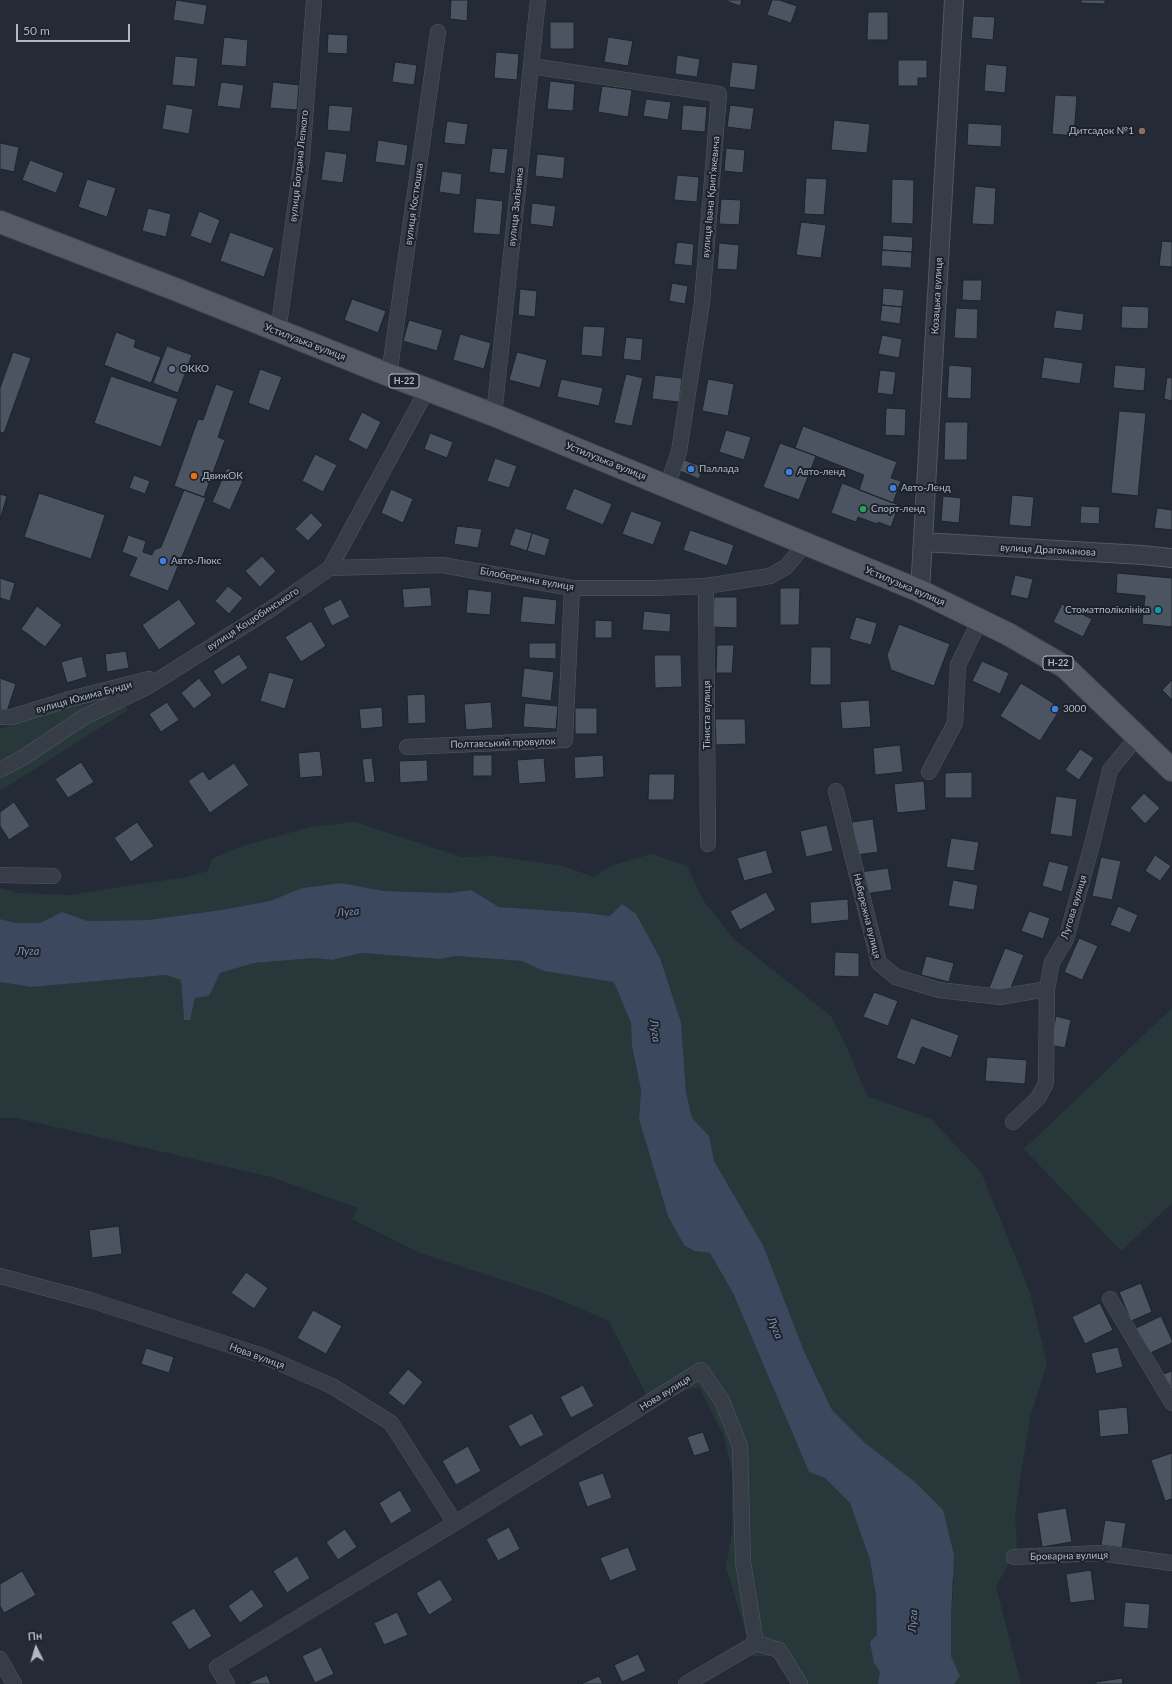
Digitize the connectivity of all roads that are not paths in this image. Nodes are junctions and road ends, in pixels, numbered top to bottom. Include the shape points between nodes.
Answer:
1 (314, 0) edge
2 (538, 0) edge
3 (954, 0) edge
4 (438, 32) dead end
5 (531, 66) junction
6 (0, 222) edge
7 (278, 332) junction
8 (389, 375) junction
9 (427, 390) junction
10 (494, 415) junction
11 (668, 486) junction
12 (923, 542) junction
13 (806, 543) junction
14 (1172, 558) edge
15 (330, 568) junction
16 (706, 586) junction
17 (572, 588) junction
18 (920, 591) junction
19 (980, 620) junction
20 (167, 675) junction
21 (0, 716) edge
22 (1137, 737) junction
23 (407, 747) dead end
24 (0, 770) edge
25 (1172, 770) edge
26 (929, 772) dead end
27 (836, 791) dead end
28 (708, 844) dead end
29 (0, 875) edge
30 (54, 876) dead end
31 (1047, 988) junction
32 (1013, 1122) dead end
33 (0, 1276) edge
34 (1110, 1299) dead end
35 (1172, 1403) edge
36 (455, 1524) junction
37 (1014, 1557) dead end
38 (1172, 1563) edge
39 (756, 1643) junction
40 (0, 1659) edge
41 (14, 1684) edge
42 (227, 1684) edge
43 (686, 1684) edge
44 (800, 1684) edge

1 - 7 street, вулиця Богдана Лепкого via 302,159
2 - 5 street, вулиця Залізняка
3 - 12 street, Козацька вулиця
4 - 8 street, вулиця Костюшка
5 - 10 street, вулиця Залізняка
5 - 11 street, вулиця Івана Крипʼякевича via 719,94 702,302 679,452
6 - 7 main road, Устилузька вулиця / Н-22
7 - 8 main road, Устилузька вулиця / Н-22
8 - 9 main road, Устилузька вулиця / Н-22
9 - 10 main road, Устилузька вулиця / Н-22
9 - 15 street, вулиця Коцюбинського
10 - 11 main road, Устилузька вулиця / Н-22
11 - 13 main road, Устилузька вулиця / Н-22
12 - 14 street, вулиця Драгоманова
12 - 18 street, Козацька вулиця
13 - 16 street, Білобережна вулиця via 786,567 770,576
13 - 18 main road, Устилузька вулиця / Н-22
15 - 17 street, Білобережна вулиця via 442,565
15 - 20 street, вулиця Коцюбинського
16 - 17 street, Білобережна вулиця
16 - 28 street, Тіниста вулиця
17 - 23 street, Полтавський провулок via 565,740
18 - 19 main road, Устилузька вулиця / Н-22
19 - 22 main road, Устилузька вулиця / Н-22 via 1065,667
19 - 26 street via 958,665 955,723
20 - 21 street, вулиця Юхима Бунди via 70,699 12,717
20 - 24 street, вулиця Коцюбинського via 84,717
22 - 25 main road, Устилузька вулиця / Н-22
22 - 31 street, Лугова вулиця via 1110,770 1066,939 1052,962
27 - 31 street, Набережна вулиця via 879,963 896,977 939,990 1000,997
29 - 30 street
31 - 32 street, Лугова вулиця via 1046,1083 1038,1098
33 - 36 street, Нова вулиця via 90,1300 255,1354 332,1386 391,1423
34 - 35 street
36 - 39 street, Нова вулиця via 701,1370 722,1401 740,1446 743,1562
36 - 42 street, Нова вулиця via 217,1667
37 - 38 street, Броварна вулиця via 1098,1553
39 - 43 street
39 - 44 street via 779,1650
40 - 41 street

